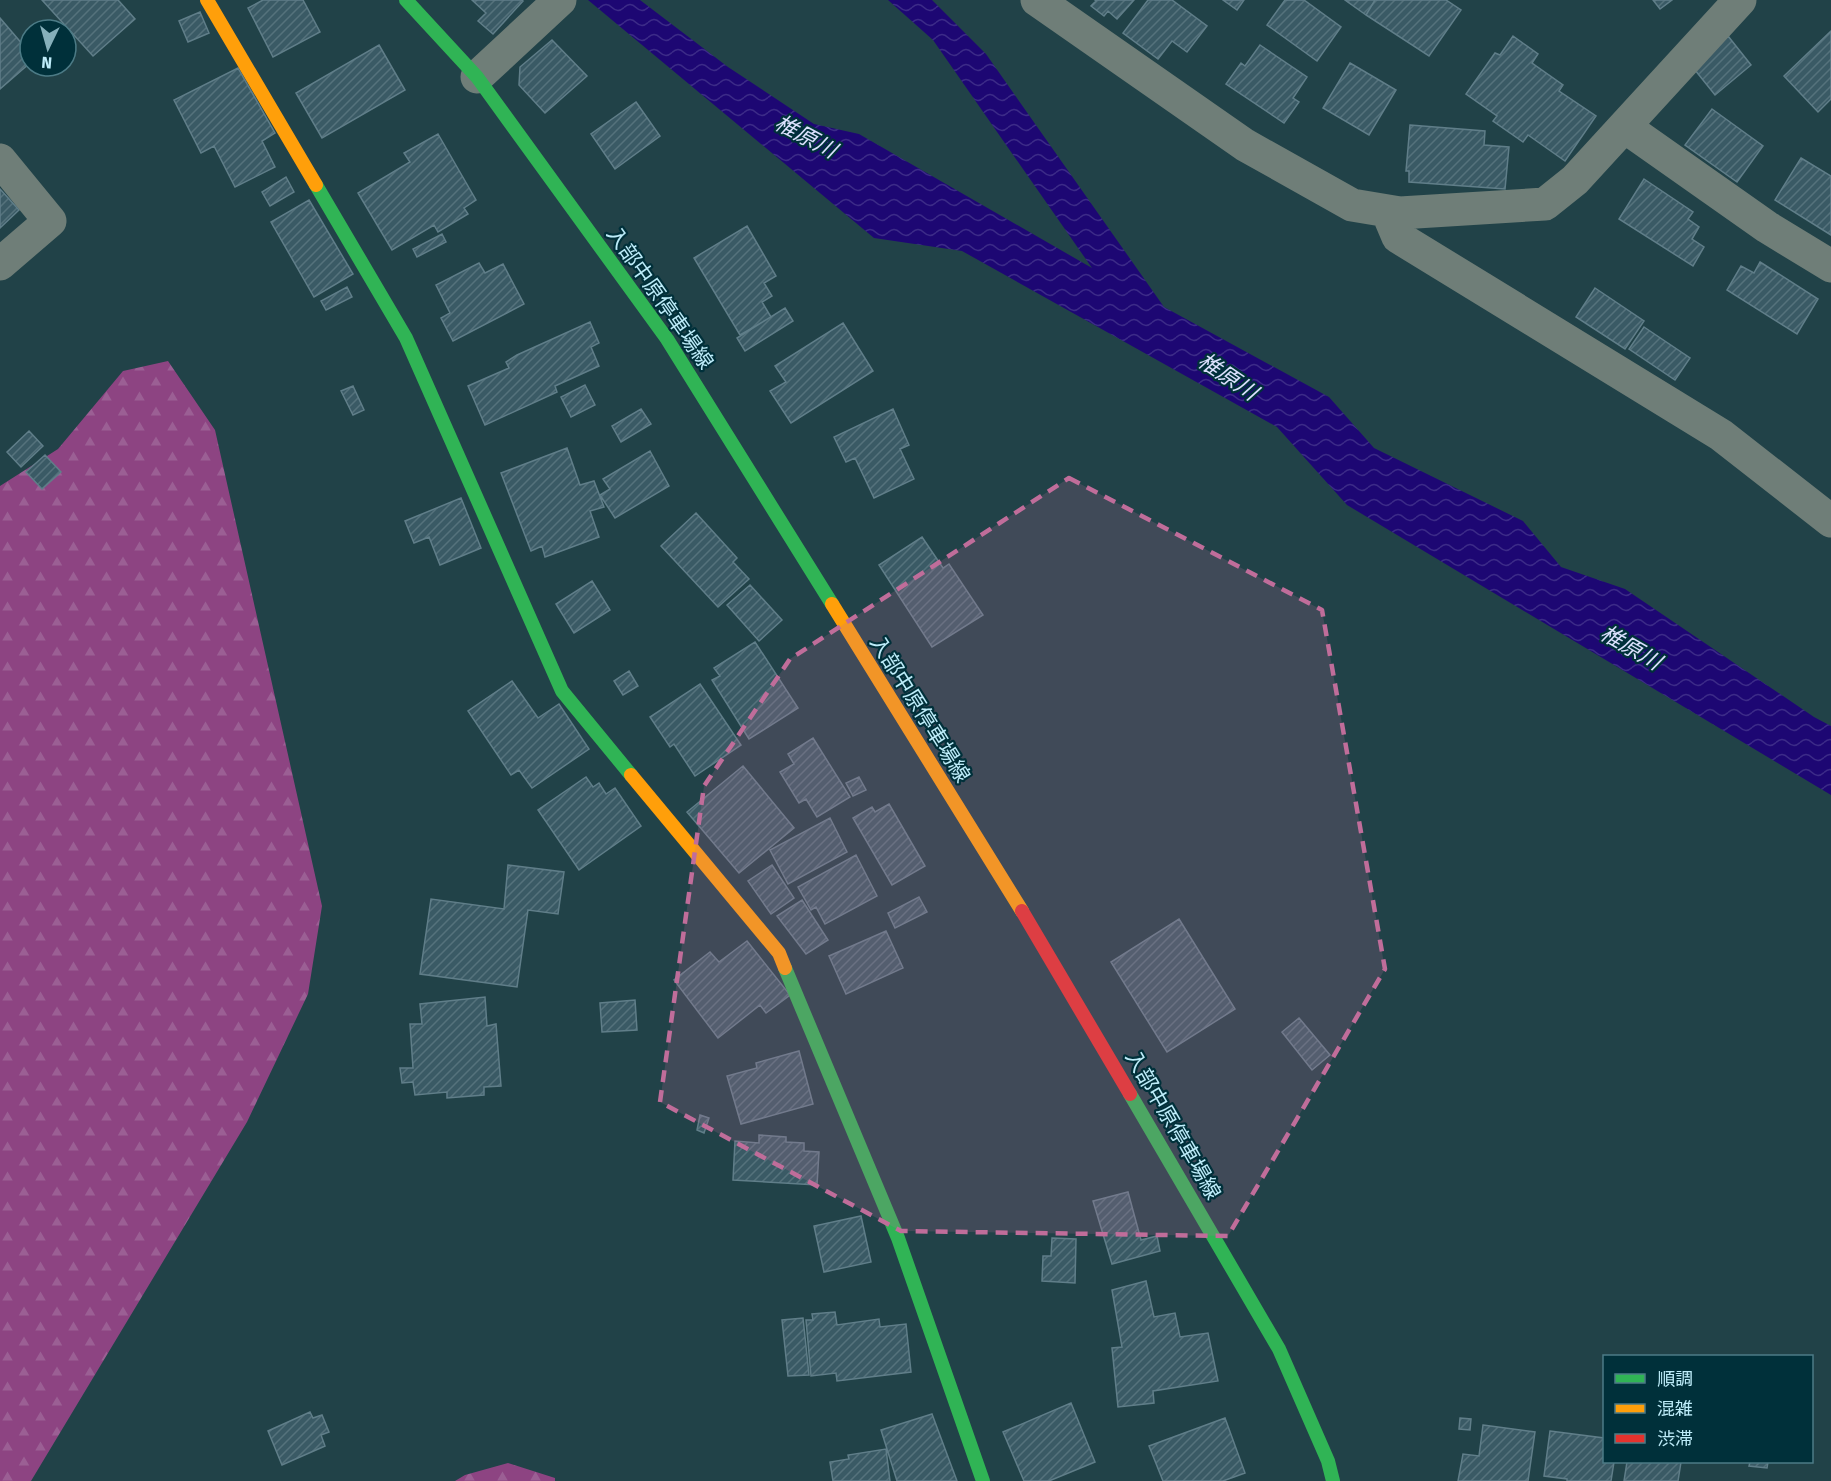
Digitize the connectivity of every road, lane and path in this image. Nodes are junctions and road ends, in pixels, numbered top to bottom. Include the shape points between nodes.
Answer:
1 (207, 0) edge
2 (406, 0) edge
3 (560, 0) edge
4 (1037, 0) edge
5 (1740, 0) edge
6 (477, 76) junction
7 (1624, 127) junction
8 (0, 160) edge
9 (1388, 211) junction
10 (0, 264) edge
11 (1831, 266) edge
12 (1831, 521) edge
13 (983, 1481) edge
14 (1334, 1481) edge

1 - 13 main road via 405,338 562,691 779,953 898,1238
2 - 6 main road, 入部中原停車場線
3 - 6 street
4 - 9 street via 1245,145 1352,205
5 - 7 street
6 - 14 main road, 入部中原停車場線 via 667,339 1057,968 1279,1349
7 - 9 street via 1575,180 1545,204
7 - 11 street via 1767,227
8 - 10 street via 50,221
9 - 12 street via 1398,237 1721,435

